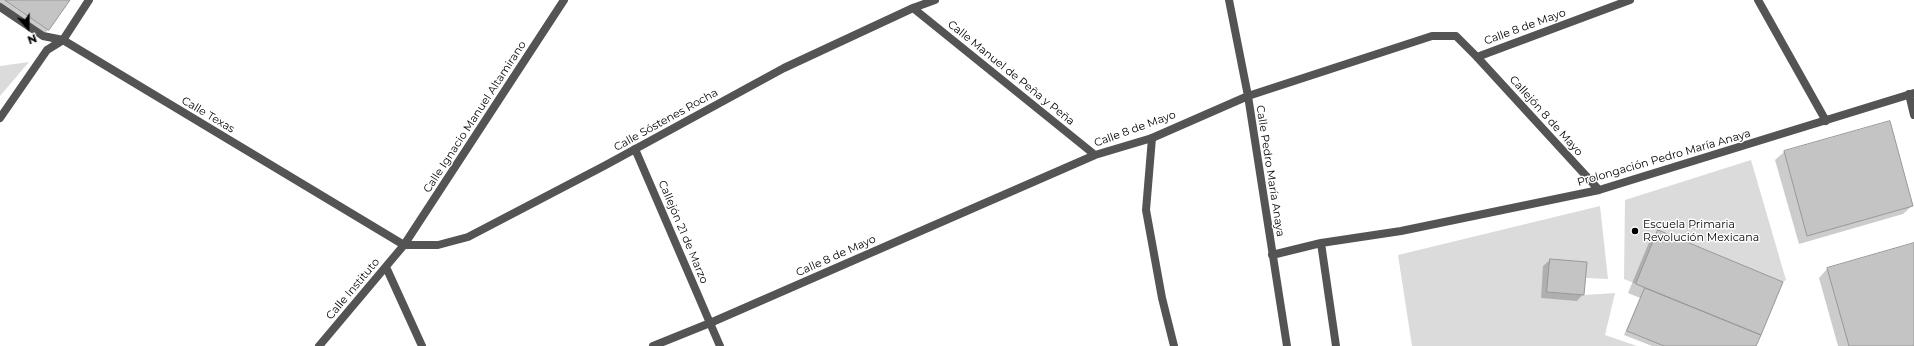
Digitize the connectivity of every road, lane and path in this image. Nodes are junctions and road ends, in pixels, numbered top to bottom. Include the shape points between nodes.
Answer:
1 (89, 0) edge
2 (564, 0) edge
3 (935, 0) edge
4 (1228, 0) edge
5 (1630, 0) edge
6 (1758, 0) edge
7 (0, 7) edge
8 (913, 8) junction
9 (63, 40) junction
10 (1477, 57) junction
11 (1911, 94) edge
12 (1248, 96) junction
13 (1914, 115) edge
14 (0, 118) edge
15 (1826, 121) junction
16 (1152, 138) junction
17 (635, 149) junction
18 (1095, 155) junction
19 (1599, 190) junction
20 (1321, 243) junction
21 (404, 245) junction
22 (1272, 255) junction
23 (386, 267) junction
24 (710, 323) junction
25 (319, 346) edge
26 (422, 346) edge
27 (653, 346) edge
28 (720, 346) edge
29 (1174, 346) edge
30 (1287, 346) edge
31 (1336, 346) edge

1 - 9 street
2 - 21 street, Calle Ignacio Manuel Altamirano
3 - 8 street, Calle Sóstenes Rocha
4 - 12 street, Calle Pedro María Anaya
5 - 10 street, Calle 8 de Mayo
6 - 15 street
7 - 9 street, Calle Texas via 43,36
8 - 17 street, Calle Sóstenes Rocha via 784,68
8 - 18 street, Calle Manuel de Peña y Peña
9 - 14 street via 47,50
9 - 21 street, Calle Texas
10 - 12 street, Calle 8 de Mayo via 1456,36 1432,36
10 - 19 street, Callejón 8 de Mayo
11 - 13 street
11 - 15 street, Prolongación Pedro María Anaya
12 - 16 street, Calle 8 de Mayo
12 - 22 street, Calle Pedro María Anaya
15 - 19 street, Prolongación Pedro María Anaya
16 - 18 street, Calle 8 de Mayo
16 - 29 street via 1146,210 1162,298
17 - 21 street, Calle Sóstenes Rocha via 468,238 438,245
17 - 24 street, Callejón 21 de Marzo
18 - 24 street, Calle 8 de Mayo
19 - 20 street, Prolongación Pedro María Anaya via 1401,231
20 - 22 street, Prolongación Pedro María Anaya
20 - 31 street
21 - 23 street, Calle Instituto
22 - 30 street, Calle Pedro María Anaya
23 - 25 street, Calle Instituto
23 - 26 street
24 - 27 street, Calle 8 de Mayo
24 - 28 street, Callejón 21 de Marzo

